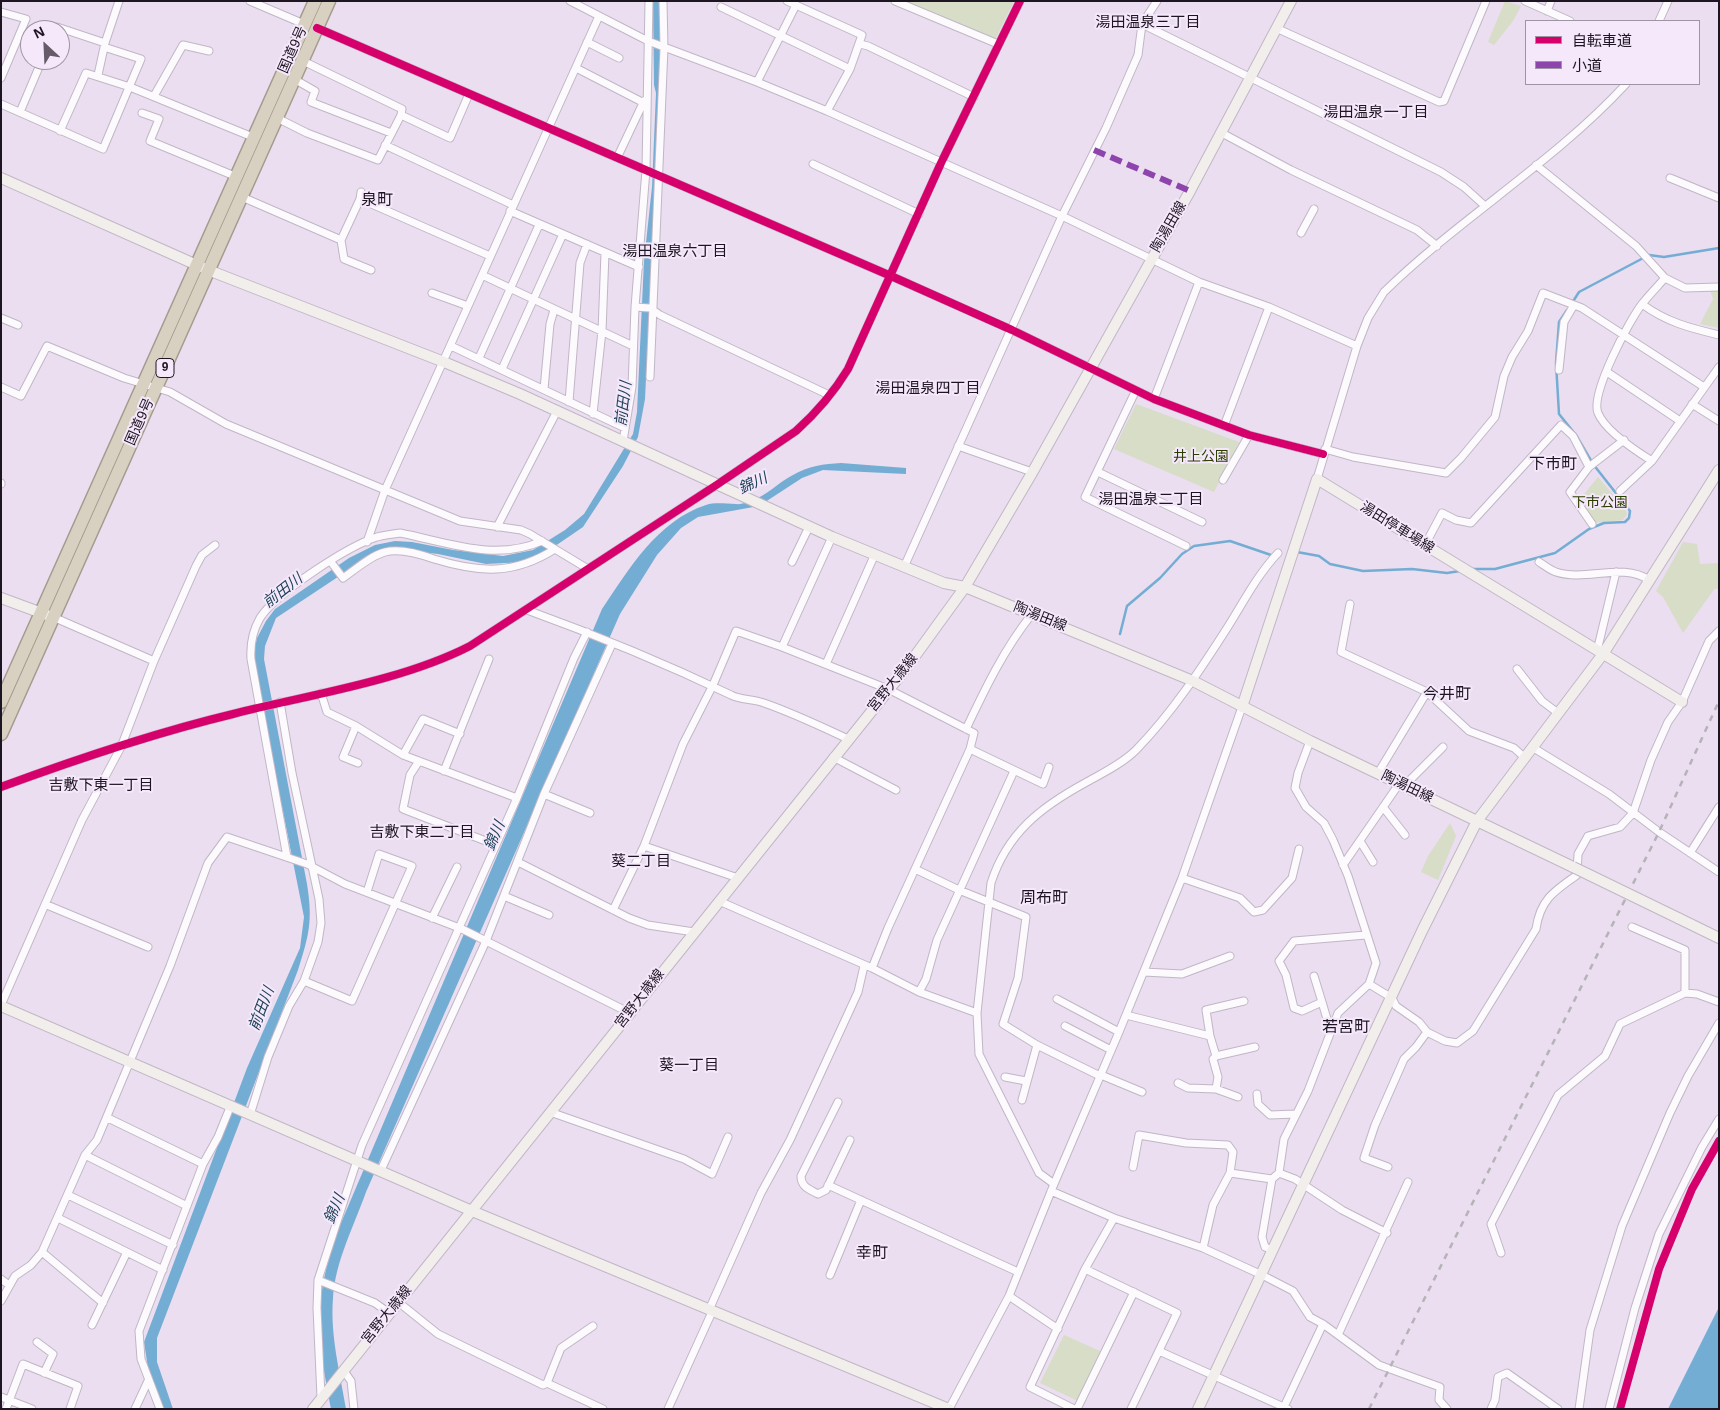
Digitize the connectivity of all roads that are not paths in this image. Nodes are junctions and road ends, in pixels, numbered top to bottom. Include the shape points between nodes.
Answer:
1 (119, 1) edge
2 (250, 1) edge
3 (315, 1) edge
4 (329, 1) edge
5 (570, 1) edge
6 (649, 1) edge
7 (663, 1) edge
8 (787, 1) edge
9 (895, 1) edge
10 (1020, 1) edge
11 (1157, 1) edge
12 (1291, 1) edge
13 (1486, 1) edge
14 (1525, 1) edge
15 (1552, 1) edge
16 (1668, 1) edge
17 (580, 3) edge
18 (796, 5) junction
19 (722, 7) dead end
20 (1, 12) edge
21 (1547, 12) junction
22 (599, 16) junction
23 (1567, 20) edge
24 (1659, 20) edge
25 (1142, 24) junction
26 (310, 26) junction
27 (1276, 28) junction
28 (70, 32) edge
29 (779, 36) junction
30 (587, 42) junction
31 (650, 42) junction
32 (860, 44) junction
33 (998, 44) junction
34 (105, 45) junction
35 (662, 47) junction
36 (209, 51) dead end
37 (619, 58) dead end
38 (303, 61) junction
39 (576, 68) junction
40 (850, 69) junction
41 (38, 70) edge
42 (98, 75) junction
43 (1249, 77) junction
44 (1, 78) edge
45 (294, 79) junction
46 (757, 82) junction
47 (1625, 85) edge
48 (130, 87) junction
49 (469, 94) junction
50 (154, 96) junction
51 (974, 97) junction
52 (645, 103) junction
53 (1, 104) edge
54 (827, 111) junction
55 (20, 112) junction
56 (142, 112) dead end
57 (401, 115) junction
58 (277, 118) junction
59 (549, 128) junction
60 (60, 131) junction
61 (1220, 132) junction
62 (391, 133) junction
63 (255, 138) junction
64 (385, 145) junction
65 (617, 158) junction
66 (941, 163) junction
67 (813, 164) dead end
68 (1536, 165) junction
69 (647, 171) junction
70 (658, 176) junction
71 (237, 177) junction
72 (1, 178) edge
73 (1670, 178) dead end
74 (242, 197) junction
75 (1719, 198) edge
76 (1485, 206) junction
77 (511, 208) junction
78 (1314, 208) dead end
79 (919, 214) junction
80 (1062, 216) junction
81 (539, 225) junction
82 (1301, 233) dead end
83 (563, 234) junction
84 (341, 240) junction
85 (587, 244) junction
86 (1437, 246) junction
87 (605, 253) junction
88 (490, 256) junction
89 (1150, 260) junction
90 (202, 267) junction
91 (639, 267) junction
92 (371, 270) dead end
93 (482, 275) junction
94 (891, 276) junction
95 (1665, 278) junction
96 (1200, 282) junction
97 (1719, 287) edge
98 (511, 289) junction
99 (432, 293) dead end
100 (534, 300) junction
101 (1642, 304) junction
102 (1574, 305) junction
103 (468, 306) junction
104 (635, 306) junction
105 (1269, 308) junction
106 (652, 309) junction
107 (554, 310) junction
108 (1, 318) edge
109 (577, 320) junction
110 (18, 325) dead end
111 (1012, 330) junction
112 (602, 331) junction
113 (1719, 334) edge
114 (1622, 335) junction
115 (451, 346) junction
116 (633, 346) junction
117 (1358, 346) junction
118 (479, 358) junction
119 (444, 362) junction
120 (1089, 368) junction
121 (1719, 368) edge
122 (502, 369) junction
123 (1559, 370) dead end
124 (1607, 372) junction
125 (650, 376) dead end
126 (150, 385) junction
127 (1, 387) edge
128 (1704, 387) junction
129 (544, 389) junction
130 (1136, 390) junction
131 (829, 395) junction
132 (1154, 399) junction
133 (569, 402) junction
134 (1692, 404) junction
135 (557, 411) junction
136 (593, 414) junction
137 (1680, 421) junction
138 (1719, 421) edge
139 (1224, 426) junction
140 (625, 428) junction
141 (1249, 435) junction
142 (1624, 440) junction
143 (623, 441) junction
144 (958, 446) junction
145 (1324, 451) junction
146 (1652, 462) junction
147 (1589, 467) junction
148 (1719, 470) edge
149 (1032, 472) junction
150 (1098, 472) junction
151 (1317, 479) junction
152 (1223, 480) dead end
153 (718, 484) junction
154 (384, 490) junction
155 (1620, 491) dead end
156 (1202, 522) dead end
157 (1592, 524) dead end
158 (497, 527) junction
159 (809, 527) junction
160 (832, 537) junction
161 (542, 541) junction
162 (367, 542) junction
163 (1424, 545) junction
164 (215, 546) dead end
165 (1186, 546) dead end
166 (555, 549) junction
167 (1278, 553) dead end
168 (875, 554) junction
169 (331, 562) junction
170 (792, 562) dead end
171 (1539, 562) dead end
172 (904, 567) junction
173 (588, 568) junction
174 (1616, 572) junction
175 (1649, 580) junction
176 (964, 587) junction
177 (1, 598) edge
178 (1350, 604) dead end
179 (527, 610) junction
180 (40, 613) junction
181 (1032, 614) junction
182 (53, 617) junction
183 (1719, 631) edge
184 (587, 632) junction
185 (612, 644) junction
186 (782, 647) junction
187 (1600, 652) junction
188 (489, 659) dead end
189 (154, 661) junction
190 (826, 664) junction
191 (1517, 669) dead end
192 (1193, 681) junction
193 (713, 685) junction
194 (888, 689) junction
195 (1427, 692) junction
196 (320, 693) junction
197 (1, 702) edge
198 (280, 702) junction
199 (1682, 702) junction
200 (1242, 707) junction
201 (258, 708) junction
202 (1558, 713) junction
203 (356, 726) junction
204 (966, 729) junction
205 (1, 734) edge
206 (460, 734) junction
207 (848, 738) junction
208 (1310, 741) junction
209 (1443, 746) dead end
210 (121, 747) junction
211 (1532, 747) junction
212 (970, 749) junction
213 (404, 756) junction
214 (833, 757) junction
215 (1524, 757) junction
216 (419, 761) junction
217 (358, 763) dead end
218 (1049, 767) dead end
219 (444, 771) junction
220 (1014, 771) junction
221 (1378, 773) junction
222 (1402, 785) junction
223 (1, 787) edge
224 (896, 790) dead end
225 (544, 794) junction
226 (517, 798) junction
227 (1383, 807) junction
228 (1719, 807) edge
229 (1633, 812) junction
230 (590, 813) dead end
231 (1477, 821) junction
232 (1405, 836) dead end
233 (1360, 841) junction
234 (496, 846) junction
235 (644, 846) junction
236 (1299, 849) dead end
237 (1690, 854) junction
238 (288, 857) junction
239 (518, 862) junction
240 (1373, 862) dead end
241 (309, 864) junction
242 (1343, 865) junction
243 (457, 867) dead end
244 (916, 869) junction
245 (1719, 872) edge
246 (738, 878) junction
247 (1182, 878) junction
248 (959, 890) junction
249 (367, 892) junction
250 (504, 896) junction
251 (719, 901) junction
252 (989, 903) junction
253 (397, 904) junction
254 (47, 905) junction
255 (613, 910) junction
256 (549, 915) dead end
257 (432, 918) junction
258 (1632, 927) dead end
259 (461, 929) junction
260 (694, 932) junction
261 (1366, 935) junction
262 (1719, 938) edge
263 (486, 941) junction
264 (148, 948) dead end
265 (1230, 956) dead end
266 (864, 966) junction
267 (872, 968) junction
268 (1144, 972) junction
269 (1314, 976) dead end
270 (304, 981) junction
271 (1369, 984) junction
272 (920, 992) junction
273 (1685, 993) junction
274 (1392, 998) junction
275 (1057, 999) dead end
276 (1244, 1001) dead end
277 (1322, 1002) junction
278 (1719, 1002) edge
279 (1, 1006) edge
280 (630, 1013) junction
281 (977, 1013) junction
282 (1126, 1015) junction
283 (1719, 1023) edge
284 (1332, 1024) junction
285 (1064, 1026) dead end
286 (1119, 1032) junction
287 (1427, 1032) junction
288 (1210, 1036) junction
289 (1037, 1045) junction
290 (1255, 1047) dead end
291 (1112, 1050) junction
292 (1216, 1056) junction
293 (129, 1061) junction
294 (1100, 1076) junction
295 (1005, 1077) dead end
296 (1026, 1081) junction
297 (1178, 1084) dead end
298 (1216, 1089) junction
299 (1142, 1092) dead end
300 (1257, 1094) dead end
301 (1238, 1098) dead end
302 (1022, 1100) dead end
303 (838, 1102) dead end
304 (231, 1105) junction
305 (550, 1112) junction
306 (249, 1114) junction
307 (1295, 1114) junction
308 (108, 1118) junction
309 (1719, 1119) edge
310 (728, 1137) dead end
311 (850, 1140) dead end
312 (86, 1155) junction
313 (360, 1162) junction
314 (203, 1164) junction
315 (1133, 1167) dead end
316 (1388, 1167) dead end
317 (379, 1170) junction
318 (1230, 1173) junction
319 (1279, 1173) junction
320 (1272, 1179) junction
321 (1408, 1182) dead end
322 (828, 1185) junction
323 (1304, 1185) junction
324 (1052, 1188) junction
325 (68, 1195) junction
326 (861, 1200) junction
327 (187, 1206) junction
328 (472, 1211) junction
329 (58, 1218) junction
330 (1114, 1218) junction
331 (1387, 1233) junction
332 (173, 1245) junction
333 (1203, 1248) junction
334 (1273, 1250) junction
335 (42, 1252) junction
336 (128, 1252) junction
337 (1500, 1254) dead end
338 (1085, 1269) junction
339 (163, 1270) junction
340 (1018, 1272) junction
341 (830, 1275) dead end
342 (1262, 1275) junction
343 (1, 1279) edge
344 (318, 1280) junction
345 (9, 1286) junction
346 (1134, 1292) junction
347 (1009, 1296) junction
348 (1, 1301) edge
349 (397, 1302) junction
350 (103, 1303) junction
351 (711, 1311) junction
352 (389, 1313) junction
353 (1323, 1324) junction
354 (92, 1325) dead end
355 (593, 1326) dead end
356 (1058, 1329) junction
357 (1338, 1335) junction
358 (37, 1342) dead end
359 (1159, 1351) junction
360 (342, 1371) junction
361 (44, 1373) junction
362 (1213, 1376) junction
363 (148, 1381) junction
364 (547, 1384) junction
365 (322, 1395) junction
366 (1, 1397) edge
367 (10, 1400) junction
368 (1285, 1408) edge
369 (6, 1409) edge
370 (32, 1409) edge
371 (70, 1409) edge
372 (135, 1409) edge
373 (160, 1409) edge
374 (312, 1409) edge
375 (354, 1409) edge
376 (603, 1409) edge
377 (668, 1409) edge
378 (949, 1409) edge
379 (1076, 1409) edge
380 (1131, 1409) edge
381 (1198, 1409) edge
382 (1447, 1409) edge
383 (1491, 1409) edge
384 (1558, 1409) edge
385 (1580, 1409) edge
386 (1609, 1409) edge

1 - 34 street
2 - 26 street
3 - 26 highway, 国道9号 / 9
4 - 26 highway, 国道9号 / 9
5 - 17 street
6 - 31 street
7 - 35 street
8 - 18 street
9 - 33 street
10 - 33 street
11 - 25 street
12 - 27 main road, 陶湯田線
13 - 27 street via 1444,101 1439,102
14 - 21 street
15 - 21 street
16 - 24 street
17 - 22 street
18 - 29 street
18 - 32 street via 862,35
19 - 29 street
20 - 44 street via 26,20
21 - 23 street
22 - 30 street
22 - 31 street
25 - 43 street
25 - 80 street via 1138,55
26 - 38 highway, 国道9号 / 9
26 - 49 street
26 - 63 highway, 国道9号 / 9
27 - 43 main road, 陶湯田線
28 - 34 street
29 - 40 street
29 - 46 street
30 - 37 street
30 - 39 street
31 - 35 street
31 - 52 street
32 - 40 street
32 - 51 street
33 - 51 street
34 - 42 street
34 - 48 street via 141,59
35 - 46 street
35 - 70 street
36 - 50 street via 183,45
38 - 45 highway, 国道9号 / 9
38 - 57 street via 402,109
39 - 52 street
39 - 59 street
40 - 54 street
41 - 55 street
42 - 48 street
42 - 60 street via 86,73
43 - 61 main road, 陶湯田線
43 - 76 street via 1440,172
45 - 58 highway, 国道9号 / 9
45 - 62 street via 315,91 311,102
46 - 54 street
47 - 68 street
48 - 50 street
48 - 60 street via 103,149
49 - 57 street via 450,138
49 - 59 street
50 - 63 street
51 - 66 street
52 - 65 street
52 - 69 street
53 - 55 street
54 - 66 street
55 - 60 street
56 - 71 street via 159,119 150,141
57 - 62 street
58 - 64 street via 378,160
58 - 74 highway, 国道9号 / 9
59 - 65 street
59 - 77 street
61 - 86 street via 1417,230
61 - 89 main road, 陶湯田線
62 - 64 street
63 - 71 highway, 国道9号 / 9
64 - 77 street
65 - 69 street
66 - 79 street
66 - 80 street
67 - 79 street
68 - 76 street
68 - 95 street via 1636,246
69 - 70 street
69 - 91 street
70 - 94 street
70 - 106 street
71 - 90 highway, 国道9号 / 9
72 - 90 main road
73 - 75 street
74 - 84 street
74 - 90 highway, 国道9号 / 9
76 - 86 street
77 - 81 street
77 - 88 street
78 - 82 street
79 - 94 street
80 - 89 street
80 - 111 street
81 - 83 street
81 - 98 street
83 - 85 street
83 - 100 street
84 - 88 street via 361,195
84 - 92 street via 344,259
85 - 87 street
85 - 109 street via 580,263
86 - 117 street via 1384,292 1368,318
87 - 91 street
87 - 112 street
88 - 93 street
89 - 96 street
89 - 120 main road, 陶湯田線
90 - 119 main road
90 - 126 highway, 国道9号 / 9
91 - 104 street
93 - 98 street
93 - 103 street
94 - 111 street
94 - 131 street via 848,369
95 - 97 street via 1685,288
95 - 101 street
96 - 105 street
96 - 132 street
98 - 100 street
98 - 118 street
99 - 103 street
100 - 107 street
100 - 122 street
101 - 113 street via 1658,317 1680,326
101 - 114 street
102 - 114 street
102 - 123 street via 1564,322
102 - 145 street via 1543,293 1504,376 1495,417 1446,473
103 - 115 street
104 - 106 street
104 - 116 street
105 - 117 street
105 - 139 street
106 - 125 street
106 - 131 street
107 - 109 street
107 - 129 street
108 - 110 street
109 - 112 street
109 - 133 street
111 - 120 street
111 - 144 street
112 - 116 street
112 - 136 street
114 - 124 street
114 - 128 street
115 - 118 street
115 - 119 street
116 - 140 street via 632,387
117 - 145 street
118 - 122 street
119 - 135 main road
119 - 154 street
120 - 130 street
120 - 149 main road, 陶湯田線
121 - 128 street
122 - 129 street
124 - 137 street
124 - 142 street via 1596,408 1604,422
126 - 127 street via 124,378 47,346 21,396
126 - 154 street via 170,392 226,424
126 - 180 highway, 国道9号 / 9
126 - 182 highway, 国道9号 / 9
128 - 134 street
129 - 133 street
130 - 132 street
130 - 150 street
131 - 153 street via 812,417 796,430
132 - 139 street
133 - 136 street
134 - 137 street
134 - 138 street
135 - 143 main road
135 - 158 street
136 - 140 street
137 - 146 street
139 - 141 street
140 - 143 street
141 - 145 street
141 - 152 street
142 - 146 street
142 - 147 street
143 - 153 main road
144 - 149 street
144 - 172 street
145 - 151 street
146 - 155 street
147 - 157 street via 1570,492
147 - 163 street via 1573,436 1561,425 1472,523 1442,513
148 - 175 main road
149 - 176 main road, 陶湯田線
150 - 156 street
150 - 165 street via 1085,497
151 - 163 main road, 湯田停車場線
151 - 200 main road
153 - 159 main road
153 - 173 street
154 - 158 street via 460,521
154 - 162 street
158 - 161 street via 521,530
159 - 160 main road
159 - 170 street
160 - 168 main road
160 - 186 street
161 - 162 street via 530,547 504,551 487,551 400,533
161 - 166 street
162 - 169 street
163 - 187 main road, 湯田停車場線
164 - 189 street via 202,555 196,566
166 - 169 street via 535,562 487,569 398,551 385,552 343,578
166 - 173 street
167 - 192 street
168 - 172 main road
168 - 190 street
169 - 201 street via 278,598 252,634 250,645
171 - 174 street via 1556,572
172 - 176 main road via 944,583
173 - 179 street
174 - 175 street via 1639,573
174 - 187 street
175 - 187 main road
176 - 181 main road, 陶湯田線
176 - 194 main road, 宮野大歳線
177 - 180 main road
178 - 195 street via 1341,652
179 - 184 street
179 - 196 street via 453,655
180 - 182 main road
180 - 197 highway, 国道9号 / 9
181 - 192 main road, 陶湯田線
181 - 204 street via 1017,632
182 - 189 street
182 - 205 highway, 国道9号 / 9
183 - 199 street via 1709,641
184 - 185 street
184 - 226 street
185 - 193 street
185 - 225 street
186 - 190 street
186 - 193 street via 736,631
187 - 199 main road, 湯田停車場線
187 - 202 main road
188 - 206 street
189 - 210 street
190 - 194 street
191 - 202 street via 1542,701
192 - 200 main road, 陶湯田線
192 - 252 street via 1134,752 1024,825 994,872
193 - 207 street via 733,696 752,698 786,710
193 - 235 street via 682,744
194 - 204 street
194 - 207 main road, 宮野大歳線
195 - 215 street via 1469,731 1514,748
195 - 221 street
196 - 198 street
196 - 203 street via 326,712
198 - 201 street
198 - 241 street
199 - 229 street via 1668,722 1651,760
200 - 208 main road, 陶湯田線
200 - 247 street
201 - 210 street via 162,732
201 - 238 street
202 - 211 main road
203 - 213 street
203 - 217 street via 343,758
204 - 212 street via 974,733
206 - 213 street via 423,719
206 - 219 street
207 - 214 main road, 宮野大歳線
208 - 221 main road, 陶湯田線
208 - 242 street via 1295,788 1306,807 1324,823
209 - 222 street
210 - 223 street
210 - 254 street via 82,820
211 - 215 main road
211 - 229 street
212 - 220 street
212 - 244 street
213 - 216 street
214 - 224 street
214 - 246 main road, 宮野大歳線
215 - 231 main road
216 - 219 street
216 - 234 street via 410,776 403,810
218 - 220 street via 1042,784
219 - 226 street
220 - 248 street
221 - 222 main road, 陶湯田線
222 - 227 street
222 - 231 main road, 陶湯田線
225 - 230 street
225 - 239 street
226 - 234 street
227 - 232 street
227 - 233 street
228 - 237 street
229 - 237 street
229 - 287 street via 1620,827 1588,836 1578,854 1577,875 1556,890 1538,912 1536,928 1473,1032 1457,1043
231 - 262 main road, 陶湯田線, bridge
231 - 274 main road
233 - 240 street
233 - 242 street
234 - 259 street
235 - 246 street
235 - 255 street
236 - 247 street via 1292,878 1263,910 1254,912 1240,898
237 - 245 street
238 - 241 street
238 - 293 street via 227,838 208,863 170,966
239 - 250 street
239 - 255 street
241 - 249 street
241 - 270 street via 319,899 321,923
242 - 261 street
243 - 257 street
244 - 248 street
244 - 267 street
246 - 251 main road, 宮野大歳線
247 - 268 street
248 - 252 street
248 - 272 street via 937,940
249 - 253 street
249 - 253 street via 380,854 412,866
250 - 256 street
250 - 263 street
251 - 260 main road, 宮野大歳線
251 - 266 street
252 - 281 street
252 - 289 street via 1026,917 1018,978 1002,1021
253 - 257 street
253 - 270 street via 352,1001
254 - 264 street
254 - 279 street
255 - 260 street via 648,925
257 - 259 street
258 - 273 street via 1685,950
259 - 263 street
259 - 313 street via 385,1091 362,1145
260 - 280 main road, 宮野大歳線
261 - 271 street via 1376,963
261 - 277 street via 1294,941 1279,960 1294,1008 1302,1011
263 - 280 street
263 - 317 street
265 - 268 street via 1182,974
266 - 267 street
266 - 351 street via 858,992 790,1140 761,1193
267 - 272 street
268 - 282 street
269 - 277 street
270 - 306 street via 289,1006
271 - 274 street
271 - 284 street via 1338,1012
272 - 281 street
273 - 278 street
273 - 337 street via 1620,1024 1605,1056 1558,1095 1491,1224
274 - 287 street via 1396,1006 1419,1022
274 - 323 main road
275 - 286 street
276 - 288 street via 1206,1010
277 - 284 street
279 - 293 main road
280 - 305 main road, 宮野大歳線
281 - 324 street via 977,1039 984,1066 1039,1173
282 - 286 street
282 - 288 street
283 - 385 street via 1670,1113 1622,1226 1590,1330
284 - 307 street via 1308,1092
285 - 291 street
286 - 291 street
287 - 316 street via 1404,1059 1364,1158
288 - 292 street
289 - 294 street
289 - 296 street
290 - 292 street
291 - 294 street
292 - 298 street via 1213,1059 1218,1077
293 - 304 main road
293 - 308 street
294 - 299 street
294 - 324 street
295 - 296 street
296 - 302 street
297 - 298 street via 1188,1088
298 - 301 street
300 - 307 street via 1258,1104 1270,1116
303 - 322 street via 801,1176 804,1187 818,1194
304 - 306 main road
304 - 314 street
305 - 310 street via 684,1159 712,1174
305 - 328 main road, 宮野大歳線
306 - 313 main road
307 - 319 street via 1284,1139
308 - 312 street via 98,1140
308 - 314 street
309 - 386 street via 1659,1234 1635,1308
311 - 322 street
312 - 325 street
312 - 327 street
313 - 317 main road
313 - 344 street
314 - 327 street
315 - 318 street via 1139,1135 1186,1143 1228,1145 1233,1152
317 - 328 main road
318 - 320 street
318 - 333 street via 1212,1205
319 - 320 street
319 - 323 street
320 - 334 street via 1262,1237 1265,1247
321 - 331 street
322 - 326 street
323 - 331 street via 1342,1210
323 - 334 main road
324 - 330 street
324 - 340 street
325 - 329 street
325 - 332 street
326 - 340 street
326 - 341 street
327 - 332 street
328 - 349 main road, 宮野大歳線
328 - 351 main road
329 - 335 street
329 - 336 street
330 - 333 street
330 - 338 street
331 - 357 street
332 - 339 street
333 - 342 street
334 - 342 main road
335 - 345 street via 15,1276
335 - 350 street
336 - 339 street
336 - 350 street
338 - 346 street
338 - 356 street
339 - 363 street via 139,1331 141,1359
340 - 347 street
342 - 353 street via 1293,1291 1310,1317
342 - 362 main road
343 - 345 street
344 - 352 street via 375,1303
344 - 365 street
345 - 348 street
346 - 359 street via 1177,1312
346 - 379 street
347 - 356 street
347 - 378 street
349 - 352 main road, 宮野大歳線
349 - 364 street via 438,1334 543,1385
350 - 354 street
351 - 377 street
351 - 378 main road
352 - 360 main road, 宮野大歳線
353 - 357 street
353 - 368 street
355 - 364 street via 561,1348
356 - 379 street via 1030,1387
357 - 382 street via 1379,1365 1440,1387 1439,1400
358 - 361 street via 54,1354
359 - 362 street
359 - 380 street
360 - 365 main road, 宮野大歳線
360 - 375 street via 351,1381
361 - 367 street via 24,1364
361 - 371 street via 78,1386
362 - 368 street
362 - 381 main road
363 - 372 street
363 - 373 street
364 - 376 street
365 - 374 main road, 宮野大歳線
366 - 367 street
367 - 369 street
367 - 370 street
383 - 384 street via 1498,1378 1508,1373

